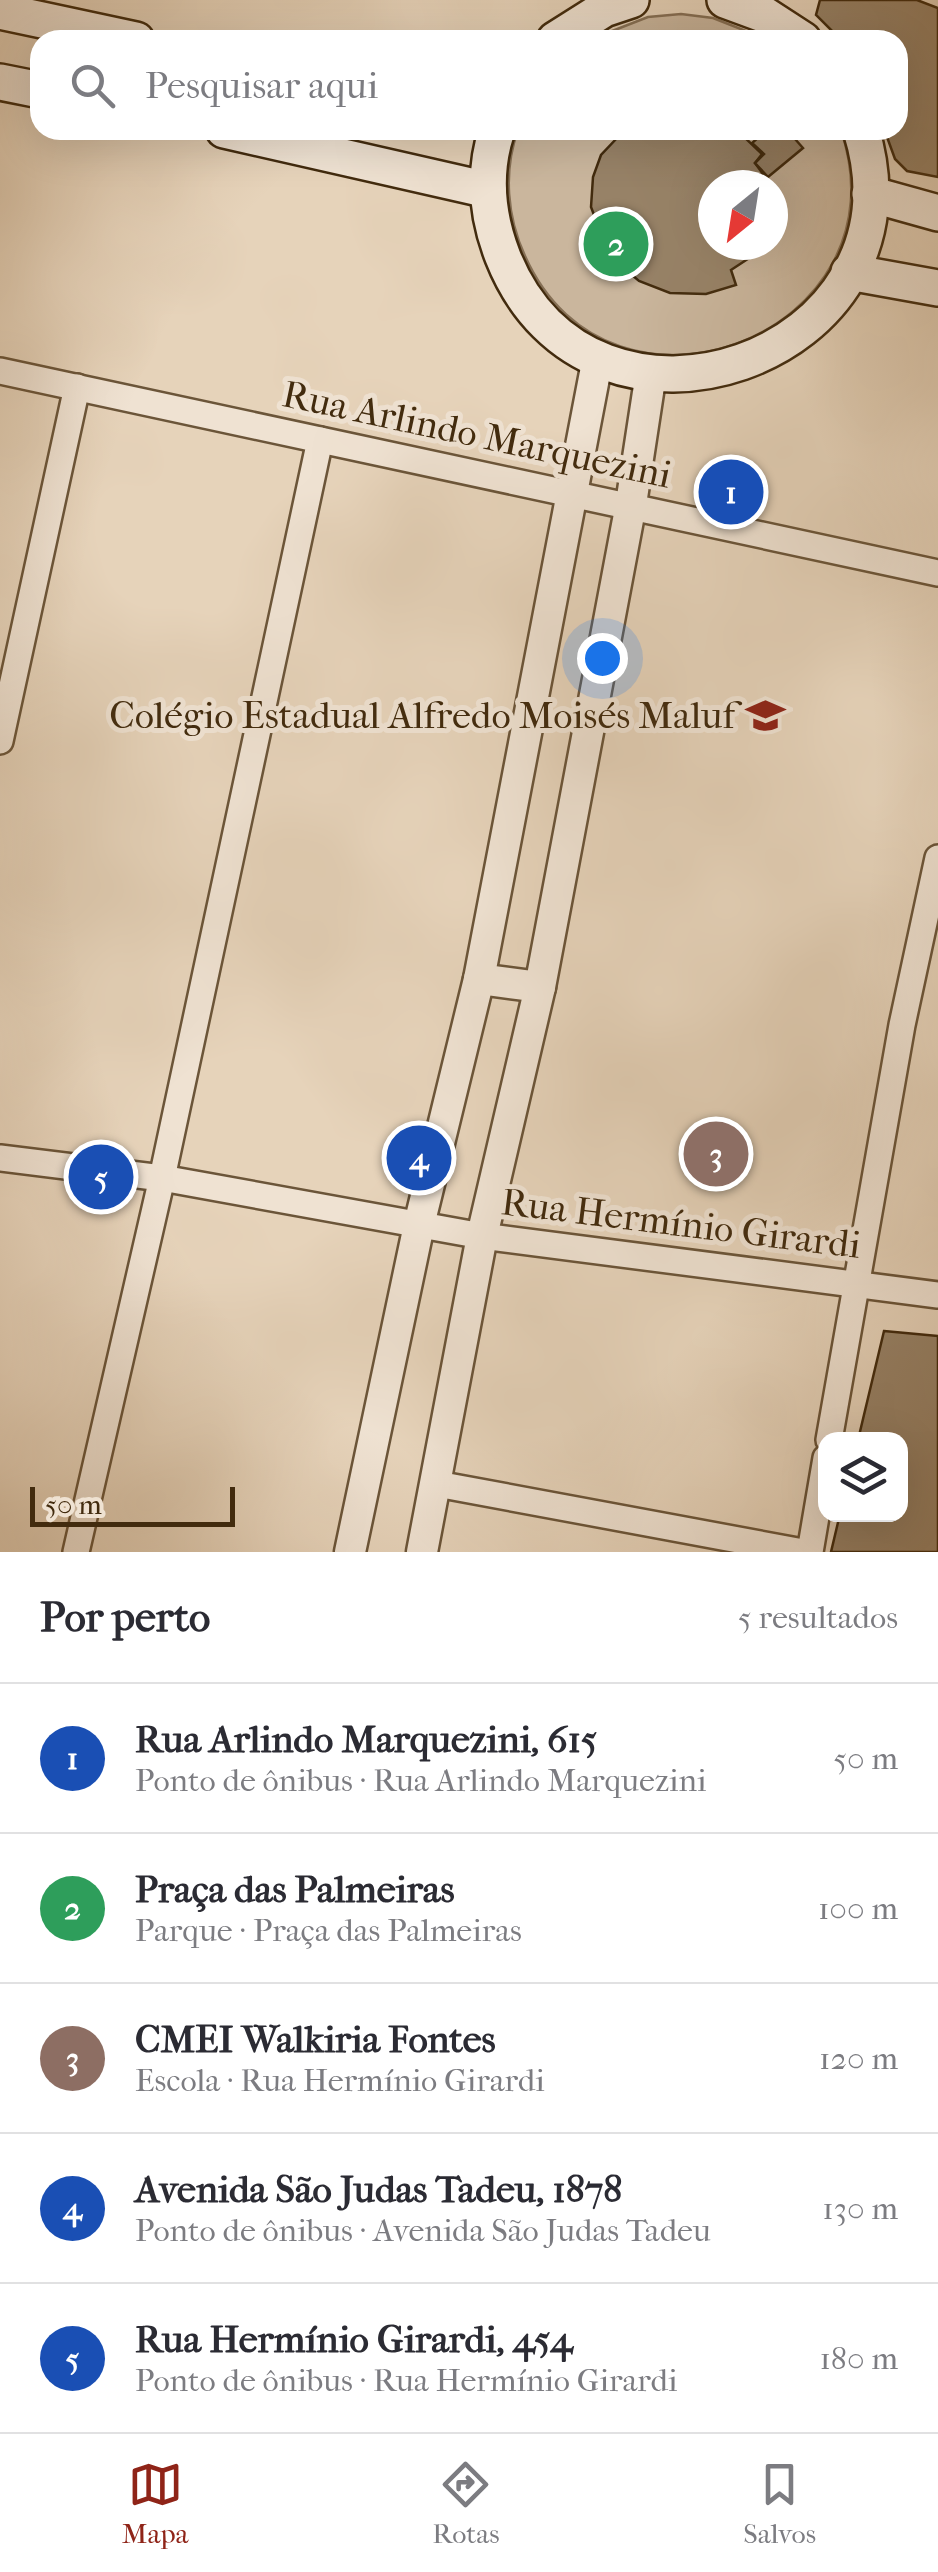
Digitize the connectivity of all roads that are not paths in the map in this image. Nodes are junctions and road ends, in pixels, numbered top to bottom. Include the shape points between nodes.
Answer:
1 (631, 0) edge
2 (725, 0) edge
3 (766, 7) edge
4 (0, 11) edge
5 (89, 30) edge
6 (570, 30) edge
7 (792, 30) edge
8 (0, 82) edge
9 (30, 88) edge
10 (268, 140) edge
11 (495, 140) edge
12 (862, 140) edge
13 (488, 190) junction
14 (870, 194) junction
15 (938, 213) edge
16 (850, 272) junction
17 (938, 288) edge
18 (598, 358) junction
19 (0, 371) edge
20 (650, 373) junction
21 (77, 387) junction
22 (320, 440) junction
23 (575, 492) junction
24 (631, 504) junction
25 (938, 572) edge
26 (0, 741) edge
27 (938, 858) edge
28 (479, 979) junction
29 (540, 987) junction
30 (0, 1158) edge
31 (162, 1178) junction
32 (420, 1225) junction
33 (482, 1236) junction
34 (856, 1283) junction
35 (938, 1295) edge
36 (830, 1432) edge
37 (437, 1484) junction
38 (818, 1496) edge
39 (76, 1552) edge
40 (350, 1552) edge
41 (422, 1552) edge
42 (806, 1552) edge

1 - 6 main road
2 - 3 main road
3 - 7 main road
4 - 5 main road
8 - 9 main road
10 - 13 main road
11 - 13 main road
12 - 14 main road
13 - 18 main road via 509,271 532,306
14 - 15 main road
14 - 16 main road
16 - 17 main road
16 - 20 main road via 808,326 751,362 702,374
18 - 20 main road
18 - 23 street
19 - 21 street, Rua Arlindo Marquezini
20 - 24 street
21 - 22 street, Rua Arlindo Marquezini
21 - 26 street
22 - 23 street, Rua Arlindo Marquezini
22 - 31 street
23 - 24 street, Rua Arlindo Marquezini
23 - 28 street
24 - 25 street, Rua Arlindo Marquezini
24 - 29 street
27 - 34 street
28 - 29 street
28 - 32 street
29 - 33 street
30 - 31 street, Rua Hermínio Girardi
31 - 32 street, Rua Hermínio Girardi
31 - 39 street
32 - 33 street, Rua Hermínio Girardi
32 - 40 street
33 - 34 street, Rua Hermínio Girardi
33 - 37 street
34 - 35 street, Rua Hermínio Girardi
34 - 36 street
37 - 41 street
37 - 42 street
38 - 42 street

